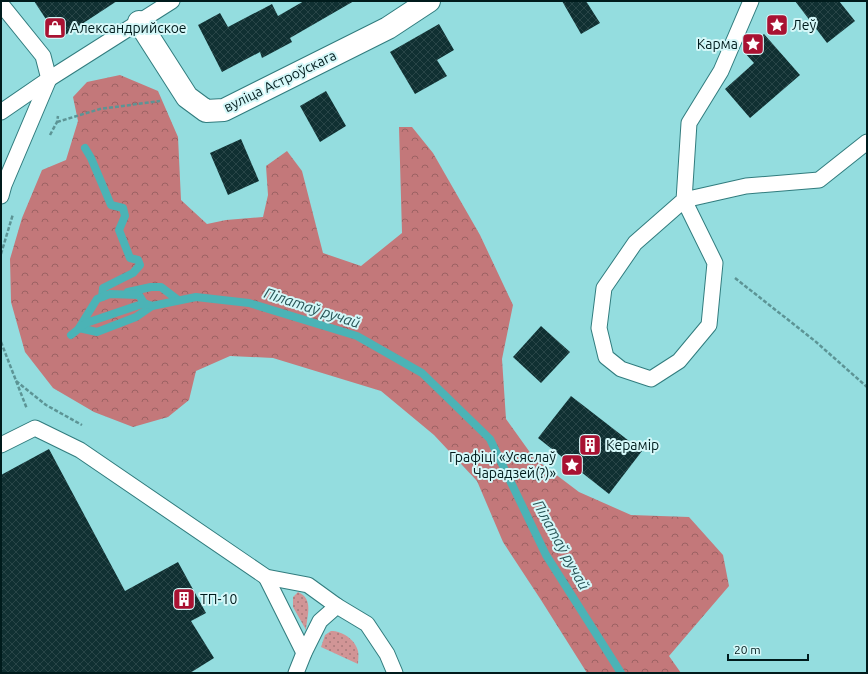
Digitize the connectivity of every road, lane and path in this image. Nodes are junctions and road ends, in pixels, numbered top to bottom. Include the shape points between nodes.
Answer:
1 (172, 1) edge
2 (429, 1) edge
3 (751, 1) edge
4 (1, 4) edge
5 (139, 22) junction
6 (49, 79) junction
7 (187, 97) junction
8 (58, 110) dead end
9 (1, 112) edge
10 (57, 122) junction
11 (50, 136) dead end
12 (867, 142) edge
13 (1, 196) edge
14 (684, 200) junction
15 (14, 210) dead end
16 (1, 254) edge
17 (716, 263) junction
18 (1, 342) edge
19 (867, 387) edge
20 (35, 428) junction
21 (1, 445) edge
22 (266, 577) junction
23 (337, 606) junction
24 (304, 653) junction
25 (296, 673) edge
26 (395, 673) edge

1 - 5 lane
2 - 7 street, вуліца Астроўскага via 388,28 224,110 206,111
3 - 14 lane via 721,71 690,123
4 - 6 lane via 43,56
5 - 6 lane
5 - 7 street, вуліца Астроўскага
6 - 9 lane
6 - 13 lane
7 - 10 path via 100,109
8 - 10 path
10 - 11 path
12 - 14 lane via 819,180 746,186
14 - 17 lane
14 - 17 lane via 634,243 604,288 599,328 606,356 621,369 651,379 679,361 708,325
15 - 16 path
17 - 19 path
18 - 20 path
20 - 21 lane
20 - 22 lane via 80,450
22 - 23 lane via 308,585
22 - 24 lane
23 - 24 lane via 320,621
23 - 26 lane via 367,624 387,654
24 - 25 lane

